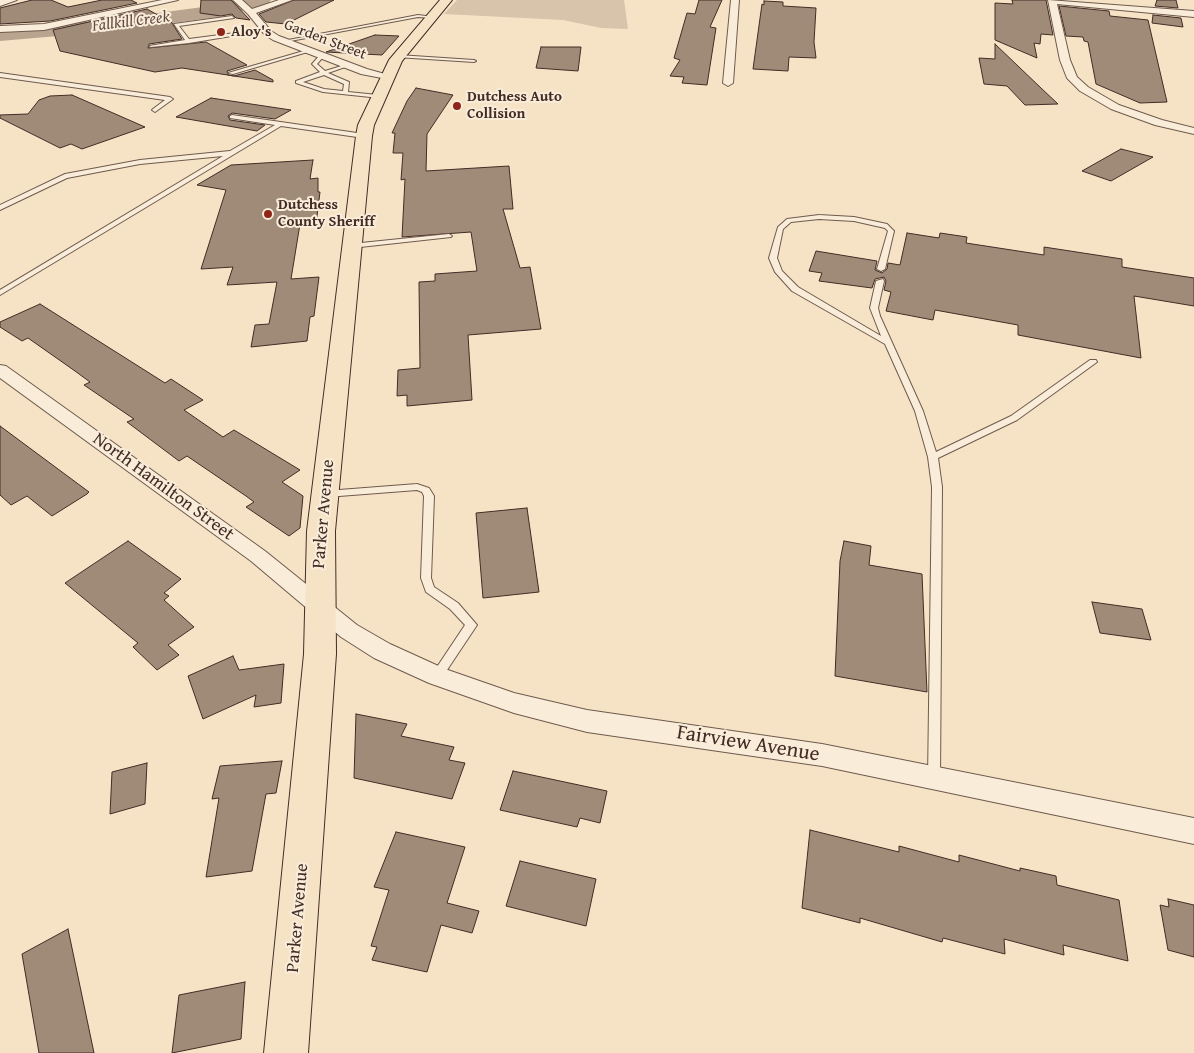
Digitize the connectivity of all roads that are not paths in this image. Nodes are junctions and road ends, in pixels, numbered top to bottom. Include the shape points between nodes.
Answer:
1 (12, 0) edge
2 (174, 0) edge
3 (288, 0) edge
4 (446, 0) edge
5 (735, 0) edge
6 (1052, 1) edge
7 (0, 3) edge
8 (244, 6) edge
9 (1194, 14) edge
10 (232, 17) dead end
11 (432, 17) junction
12 (0, 29) edge
13 (266, 30) junction
14 (285, 41) junction
15 (189, 42) junction
16 (151, 46) dead end
17 (309, 51) junction
18 (322, 56) junction
19 (474, 60) dead end
20 (346, 65) junction
21 (231, 73) dead end
22 (324, 73) junction
23 (0, 75) edge
24 (388, 76) junction
25 (728, 84) dead end
26 (345, 93) junction
27 (155, 110) dead end
28 (232, 117) dead end
29 (280, 124) junction
30 (1194, 132) edge
31 (364, 136) junction
32 (231, 153) junction
33 (0, 208) edge
34 (449, 236) dead end
35 (351, 246) junction
36 (881, 269) dead end
37 (880, 281) dead end
38 (0, 293) edge
39 (886, 342) junction
40 (1093, 362) dead end
41 (0, 370) edge
42 (933, 457) junction
43 (324, 494) junction
44 (321, 610) junction
45 (437, 676) junction
46 (934, 779) junction
47 (1194, 831) edge
48 (286, 1053) edge

1 - 7 street
2 - 12 street via 64,24
3 - 8 street
4 - 11 main road, Parker Avenue
5 - 25 street
6 - 9 street
6 - 30 street via 1072,78 1115,107
8 - 13 street, Garden Street
10 - 15 lane via 176,25
11 - 14 lane via 418,16
11 - 24 main road, Parker Avenue
13 - 14 street, Garden Street via 271,36
13 - 15 lane
14 - 17 street, Garden Street
15 - 16 lane
17 - 18 street, Garden Street
17 - 21 lane
18 - 20 street, Garden Street
18 - 22 lane via 314,64
19 - 24 lane
20 - 22 lane
20 - 24 street, Garden Street
22 - 26 lane via 347,83
22 - 26 lane via 298,82
23 - 27 lane via 170,99
24 - 26 lane
24 - 31 main road, Parker Avenue
28 - 29 lane
29 - 31 lane
29 - 32 lane
31 - 35 main road, Parker Avenue
32 - 33 lane via 140,162 65,176
32 - 38 lane
34 - 35 lane
35 - 43 main road, Parker Avenue
36 - 39 lane via 891,231 887,226 819,216 789,220 780,228 773,258 779,272 794,289
37 - 39 lane via 874,308
39 - 42 lane via 919,411
40 - 42 lane via 1014,418
41 - 44 street, North Hamilton Street via 258,556
42 - 46 lane via 938,498
43 - 44 main road, Parker Avenue via 318,572
43 - 45 lane via 417,487 426,490 429,496 426,578 430,589 454,606 471,625
44 - 45 street, Fairview Avenue via 382,652
44 - 48 main road, Parker Avenue via 316,707
45 - 46 street, Fairview Avenue via 514,703 587,721 764,745
46 - 47 street, Fairview Avenue

